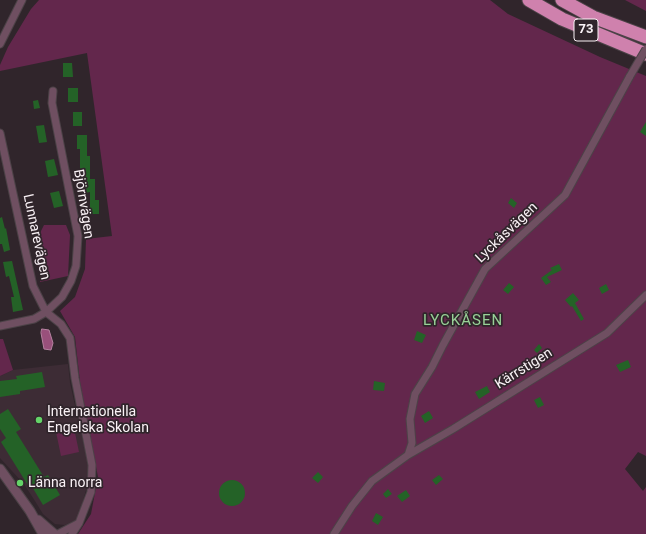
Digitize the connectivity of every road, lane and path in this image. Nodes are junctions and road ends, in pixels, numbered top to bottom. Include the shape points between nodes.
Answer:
1 (22, 0) edge
2 (529, 0) edge
3 (562, 0) edge
4 (646, 38) edge
5 (0, 44) edge
6 (646, 49) edge
7 (646, 54) edge
8 (53, 90) dead end
9 (0, 133) edge
10 (646, 295) edge
11 (46, 312) junction
12 (0, 326) edge
13 (408, 455) junction
14 (0, 469) edge
15 (30, 512) junction
16 (79, 523) junction
17 (43, 534) edge
18 (53, 534) edge
19 (58, 534) edge
20 (72, 534) edge
21 (334, 534) edge

1 - 5 street
2 - 7 highway, 73 via 562,19
3 - 4 highway, 73 via 593,17
6 - 13 street, Lyckåsvägen, bridge via 565,195 486,269 415,394 409,422 412,443
8 - 11 street, Björnvägen via 52,103 78,236 76,266 71,281 62,297
9 - 11 street, Lunnarevägen via 33,286
10 - 13 street, Kärrstigen via 607,333
11 - 12 street, Björnvägen via 34,319
11 - 16 street, Lunnarevägen via 61,324 70,338 92,465 91,492
13 - 21 street via 372,481
14 - 15 street
15 - 17 street
15 - 18 street
16 - 19 street
16 - 20 street, Lunnarevägen
18 - 19 street

